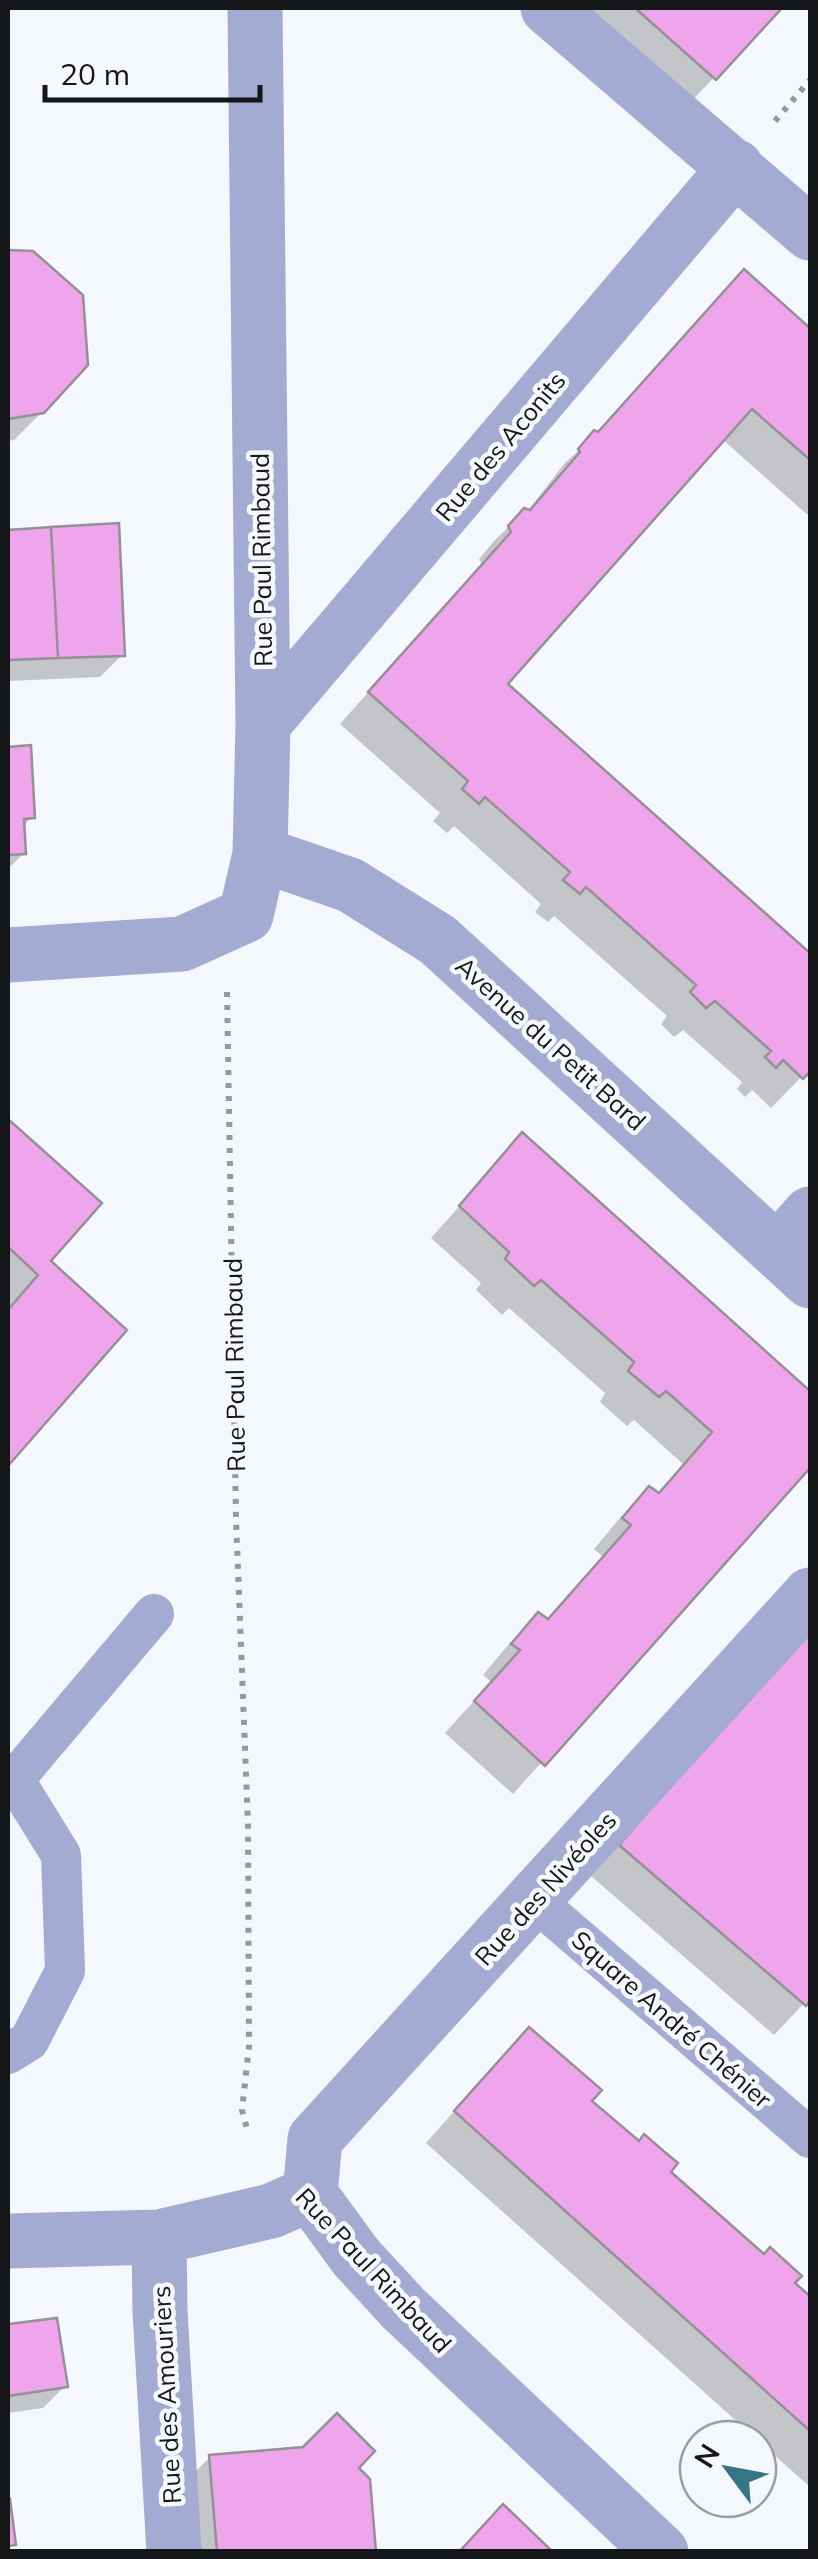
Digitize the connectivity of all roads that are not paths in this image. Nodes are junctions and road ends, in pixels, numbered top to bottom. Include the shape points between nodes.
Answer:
1 (255, 8) edge
2 (548, 8) edge
3 (736, 167) junction
4 (810, 233) edge
5 (263, 724) junction
6 (260, 854) junction
7 (8, 955) edge
8 (800, 1248) edge
9 (810, 1595) edge
10 (154, 1614) dead end
11 (11, 1783) edge
12 (534, 1900) junction
13 (8, 2054) edge
14 (810, 2138) edge
15 (310, 2194) junction
16 (160, 2238) junction
17 (8, 2240) edge
18 (174, 2552) edge
19 (661, 2552) edge

1 - 5 street, Rue Paul Rimbaud
2 - 3 street
3 - 4 street
3 - 5 street, Rue des Aconits
5 - 6 street, Rue Paul Rimbaud
6 - 7 street, Rue Paul Rimbaud via 246,915 182,944
6 - 8 street, Avenue du Petit Bard via 350,885 438,940
9 - 12 street, Rue des Nivéoles
10 - 11 lane
11 - 13 lane via 61,1855 66,1971 29,2041
12 - 14 lane, Square André Chénier
12 - 15 street, Rue des Nivéoles via 315,2139
15 - 16 street via 271,2212
15 - 19 street, Rue Paul Rimbaud via 403,2308
16 - 17 street
16 - 18 street, Rue des Amouriers

